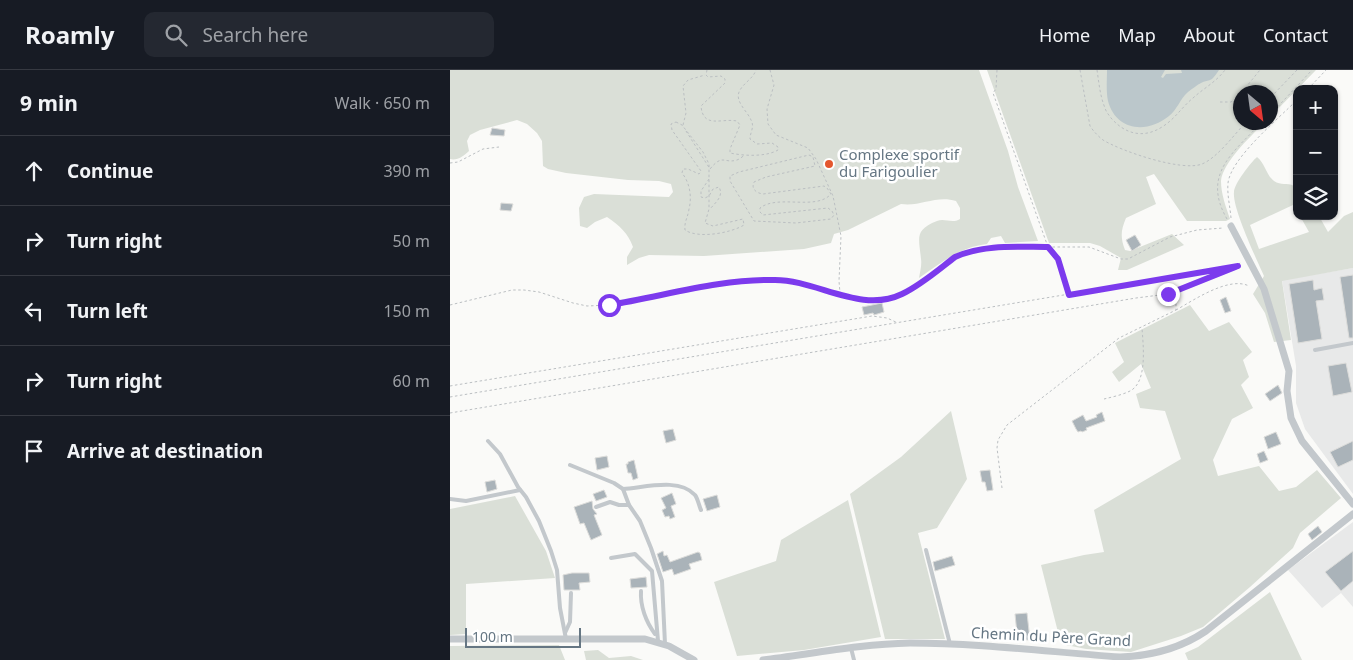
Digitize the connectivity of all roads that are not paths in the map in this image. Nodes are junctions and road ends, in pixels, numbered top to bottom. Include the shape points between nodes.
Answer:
1 (1231, 226) road end
2 (1353, 343) edge
3 (1315, 350) dead end
4 (488, 441) dead end
5 (570, 465) dead end
6 (623, 489) junction
7 (520, 490) junction
8 (450, 499) edge
9 (1353, 504) edge
10 (629, 506) junction
11 (596, 507) dead end
12 (701, 510) dead end
13 (1353, 514) edge
14 (926, 550) dead end
15 (610, 558) dead end
16 (641, 591) dead end
17 (571, 593) dead end
18 (566, 636) junction
19 (450, 639) edge
20 (657, 639) junction
21 (665, 644) junction
22 (950, 644) junction
23 (851, 648) junction
24 (694, 660) edge
25 (762, 660) edge
26 (854, 660) edge

1 - 9 street via 1264,289 1289,371 1288,404 1294,424 1302,441
2 - 3 lane
4 - 7 lane via 500,454
5 - 6 lane
6 - 10 lane
6 - 12 lane via 664,484 682,487 695,495
7 - 8 lane via 466,501
7 - 18 lane via 539,521 557,570
10 - 11 lane via 610,502
10 - 21 lane via 640,521 662,581
13 - 22 street, Chemin du Père Grand via 1206,631 1173,648 1120,657
14 - 22 lane
15 - 20 lane via 635,554 652,571
16 - 20 lane via 645,615
17 - 18 lane
18 - 19 street
18 - 20 street
20 - 21 street
21 - 24 street
22 - 23 street, Chemin du Père Grand via 908,643
23 - 25 street, Chemin du Père Grand
23 - 26 lane

